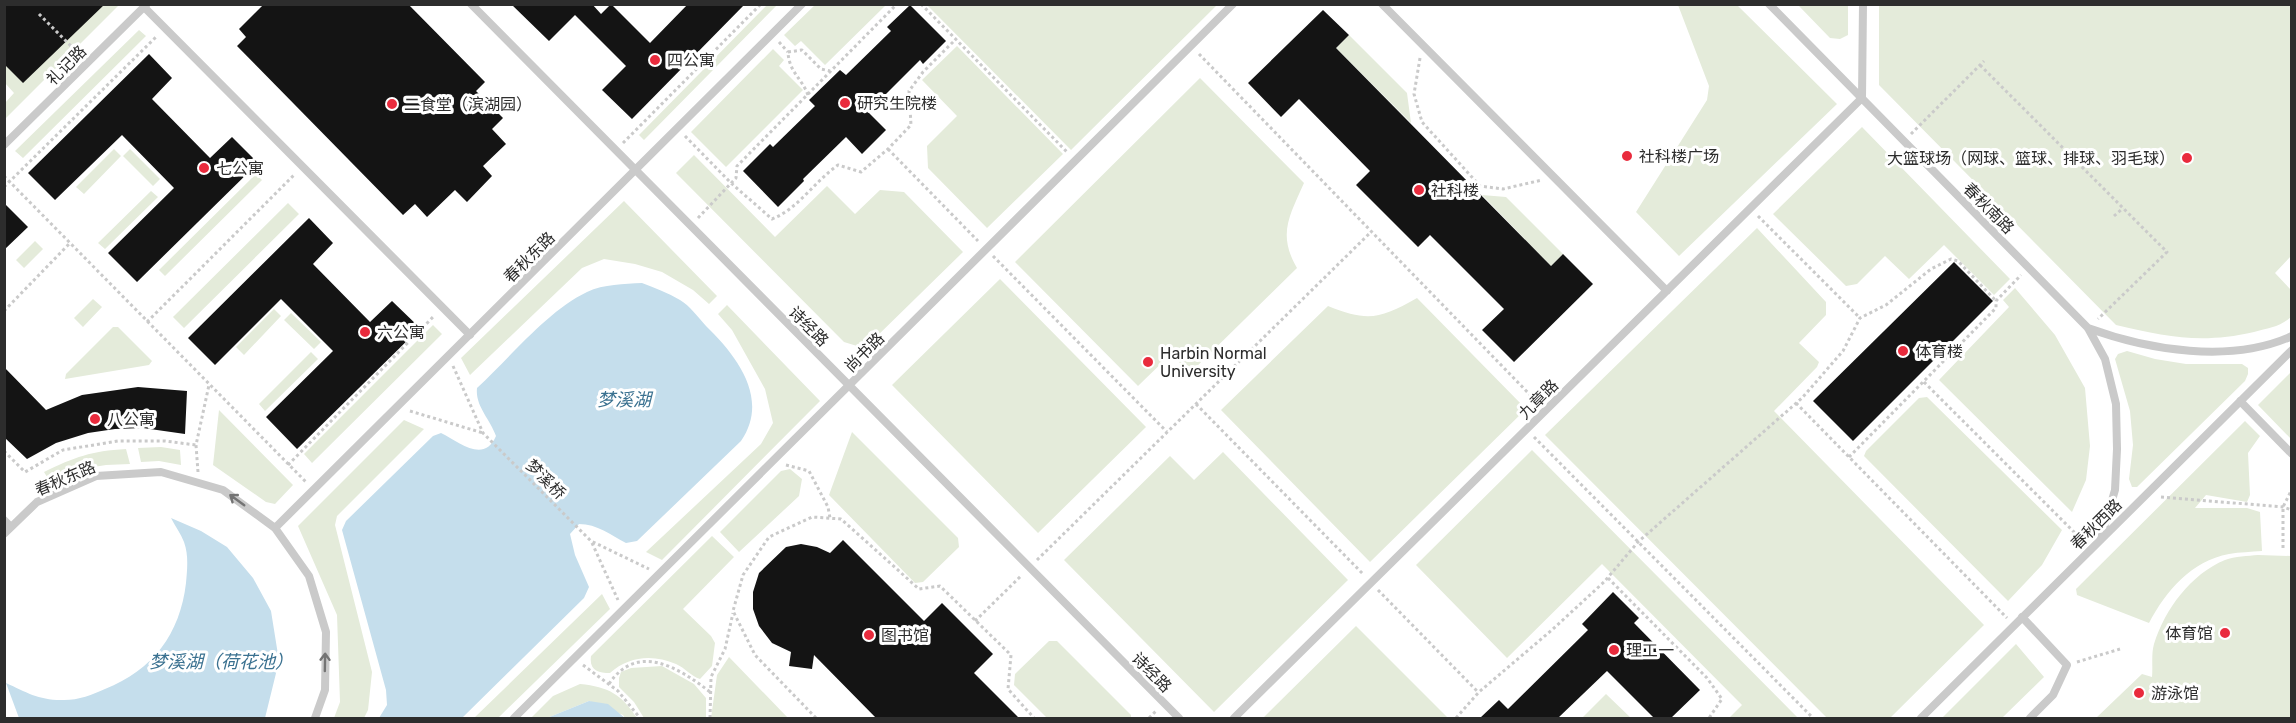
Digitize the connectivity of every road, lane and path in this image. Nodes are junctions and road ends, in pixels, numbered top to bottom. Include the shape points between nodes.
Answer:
1 (471, 4) edge
2 (761, 4) edge
3 (802, 4) edge
4 (897, 4) edge
5 (921, 4) edge
6 (1233, 4) edge
7 (1382, 4) edge
8 (1769, 4) edge
9 (1863, 4) edge
10 (145, 6) edge
11 (39, 14) dead end
12 (165, 28) junction
13 (956, 39) junction
14 (1422, 44) junction
15 (1191, 46) junction
16 (1984, 61) dead end
17 (88, 62) junction
18 (1980, 65) junction
19 (831, 71) junction
20 (808, 95) junction
21 (1862, 98) junction
22 (677, 129) junction
23 (1904, 141) junction
24 (4, 145) edge
25 (888, 149) junction
26 (616, 150) junction
27 (1076, 161) junction
28 (303, 167) junction
29 (635, 170) junction
30 (4, 176) edge
31 (1554, 178) junction
32 (10, 182) junction
33 (731, 183) junction
34 (4, 187) edge
35 (1750, 208) junction
36 (2123, 208) junction
37 (2114, 216) dead end
38 (690, 225) junction
39 (1372, 231) junction
40 (70, 243) junction
41 (987, 249) junction
42 (2028, 268) junction
43 (1667, 291) junction
44 (1996, 301) junction
45 (443, 308) junction
46 (4, 311) edge
47 (1860, 318) junction
48 (147, 322) junction
49 (2088, 328) junction
50 (470, 335) junction
51 (2292, 336) edge
52 (2292, 350) edge
53 (448, 356) junction
54 (1924, 382) junction
55 (209, 385) junction
56 (849, 386) junction
57 (2240, 401) junction
58 (1796, 403) junction
59 (1196, 405) junction
60 (397, 407) junction
61 (1545, 411) junction
62 (1527, 429) junction
63 (1167, 432) junction
64 (483, 433) junction
65 (196, 444) junction
66 (4, 452) edge
67 (2292, 454) edge
68 (1849, 457) junction
69 (772, 462) junction
70 (288, 465) junction
71 (198, 483) junction
72 (2292, 489) edge
73 (314, 490) junction
74 (2144, 496) junction
75 (2283, 507) junction
76 (2292, 510) edge
77 (830, 518) junction
78 (4, 520) edge
79 (11, 527) junction
80 (275, 528) junction
81 (4, 534) edge
82 (2101, 538) junction
83 (591, 541) junction
84 (1638, 542) junction
85 (2091, 548) junction
86 (2283, 548) dead end
87 (1029, 567) junction
88 (660, 574) junction
89 (1607, 578) junction
90 (1371, 583) junction
91 (623, 610) junction
92 (733, 611) junction
93 (2022, 617) junction
94 (975, 621) junction
95 (2014, 625) junction
96 (2120, 649) dead end
97 (575, 658) junction
98 (2067, 665) junction
99 (609, 684) junction
100 (710, 692) junction
101 (1479, 692) junction
102 (315, 718) edge
103 (514, 718) edge
104 (640, 718) edge
105 (710, 718) edge
106 (816, 718) edge
107 (1034, 718) edge
108 (1179, 718) edge
109 (1234, 718) edge
110 (1456, 718) edge
111 (1709, 718) edge
112 (1813, 718) edge
113 (1921, 718) edge
114 (2030, 718) edge

1 - 26 lane, 诗经路
2 - 26 path
3 - 22 lane, 春秋东路
4 - 19 path
5 - 13 path
6 - 15 lane, 尚书路
7 - 14 lane
8 - 21 lane, 春秋南路
9 - 21 lane
10 - 12 lane
10 - 17 lane, 礼记路
11 - 17 path
12 - 28 lane
12 - 32 path
13 - 25 path via 909,91 910,125
13 - 27 path
14 - 31 lane
14 - 31 path via 1414,94 1422,122 1480,186 1503,189
15 - 27 lane, 尚书路
15 - 39 path
16 - 18 path
17 - 24 lane, 礼记路
18 - 23 path
18 - 36 path
19 - 20 path
19 - 20 path via 821,69 802,50 788,52 788,65
20 - 33 path via 737,166 736,178
21 - 23 lane, 春秋南路
21 - 35 lane, 九章路
22 - 29 lane, 春秋东路
22 - 33 path
23 - 42 lane, 春秋南路
25 - 33 path via 861,172 838,165 784,214 772,219
25 - 41 path
26 - 29 lane, 诗经路
27 - 41 lane, 尚书路
28 - 45 lane
28 - 48 path
29 - 38 lane, 诗经路
29 - 50 lane, 春秋东路
30 - 32 path
31 - 43 lane
32 - 34 path
32 - 40 path
33 - 38 path
35 - 43 lane, 九章路
35 - 47 path
36 - 37 path
36 - 49 path via 2167,252
38 - 56 lane, 诗经路
39 - 59 path
39 - 61 path
40 - 46 path
40 - 48 path
41 - 56 lane, 尚书路
41 - 63 path
42 - 44 path
42 - 49 lane, 春秋南路
43 - 61 lane, 九章路
44 - 47 path via 1952,259 1930,269 1886,305
44 - 54 path via 1996,308
45 - 50 lane
45 - 70 path
47 - 58 path via 1843,351
48 - 55 path
49 - 51 lane, 春秋南路 via 2121,340 2207,351 2244,351
49 - 82 lane, 春秋南路 via 2105,359 2116,404 2115,490
50 - 53 lane, 春秋东路
52 - 57 lane, 春秋西路
53 - 60 lane, 春秋东路
53 - 64 path
54 - 68 path
54 - 85 path
55 - 65 path
55 - 70 path
56 - 69 lane, 尚书路
56 - 87 lane, 诗经路
57 - 67 lane
57 - 74 lane, 春秋西路
58 - 68 path
58 - 84 path
59 - 63 path
59 - 90 path
60 - 64 path
60 - 73 lane, 春秋东路
61 - 62 lane, 九章路
62 - 84 path
62 - 90 lane, 九章路
63 - 87 path
64 - 83 path, 梦溪桥
65 - 66 path via 118,441 63,450 25,472
65 - 71 path
68 - 95 path
69 - 77 path via 808,471
69 - 88 lane, 尚书路
70 - 73 path
71 - 79 lane, 春秋东路 via 161,472 96,476 38,502
80 -> 71 lane, 春秋东路 via 223,490
72 - 75 path
73 - 80 lane, 春秋东路
74 - 75 path
74 - 82 lane, 春秋西路
75 - 76 path
75 - 86 path
77 - 92 path via 812,517 769,537 743,575
77 - 94 path via 841,519 919,589 940,586
78 - 79 lane
79 - 81 lane, 春秋东路
102 -> 80 lane, 春秋东路 via 325,690 326,632 309,576
82 - 85 lane, 春秋西路
83 - 88 path
83 - 91 path
84 - 89 path
84 - 112 path
85 - 93 lane, 春秋西路
87 - 94 path
87 - 108 lane, 诗经路
88 - 91 lane, 尚书路
89 - 101 path
89 - 111 path via 1707,678 1722,699
90 - 101 path
90 - 109 lane, 九章路
91 - 97 lane, 尚书路
92 - 100 path via 725,649 711,677
92 - 106 path via 755,655
93 - 95 lane, 春秋西路
93 - 98 lane
94 - 107 path via 1011,655 1008,689
95 - 113 lane, 春秋西路
96 - 98 path
97 - 99 path
97 - 103 lane, 尚书路
98 - 114 lane via 2053,695
99 - 100 path via 631,662 645,661 680,672
99 - 104 path
100 - 105 path
101 - 110 path

